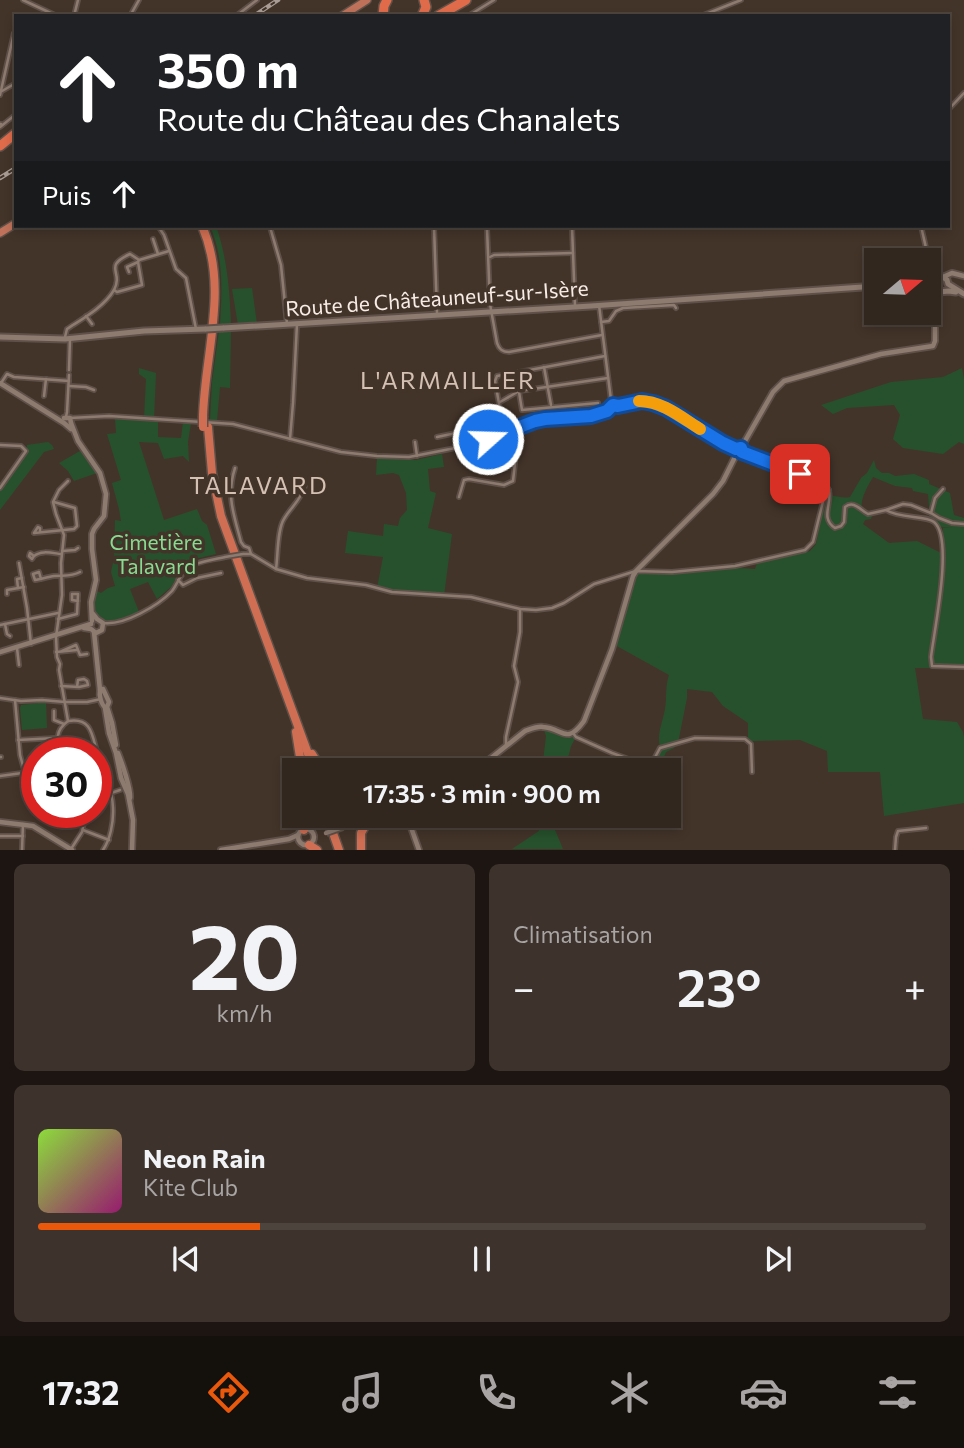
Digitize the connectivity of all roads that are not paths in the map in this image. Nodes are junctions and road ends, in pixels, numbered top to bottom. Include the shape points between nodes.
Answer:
1 (23, 0) edge
2 (257, 0) edge
3 (367, 0) edge
4 (466, 0) edge
5 (475, 0) edge
6 (494, 0) edge
7 (741, 0) edge
8 (53, 14) edge
9 (239, 14) edge
10 (345, 14) edge
11 (442, 14) edge
12 (451, 14) edge
13 (471, 14) edge
14 (706, 14) edge
15 (14, 33) edge
16 (1, 93) edge
17 (964, 93) edge
18 (950, 108) edge
19 (14, 129) edge
20 (14, 135) edge
21 (0, 140) edge
22 (0, 146) edge
23 (159, 228) edge
24 (205, 228) edge
25 (270, 228) edge
26 (433, 228) edge
27 (488, 228) dead end
28 (572, 228) edge
29 (921, 228) edge
30 (153, 239) dead end
31 (926, 248) edge
32 (169, 251) junction
33 (573, 253) junction
34 (158, 254) junction
35 (489, 258) junction
36 (138, 261) junction
37 (129, 272) dead end
38 (964, 276) edge
39 (942, 281) edge
40 (942, 285) edge
41 (864, 287) edge
42 (114, 290) junction
43 (963, 293) edge
44 (599, 305) junction
45 (575, 307) junction
46 (676, 308) dead end
47 (491, 311) junction
48 (437, 314) junction
49 (86, 316) junction
50 (601, 321) junction
51 (92, 324) dead end
52 (287, 324) junction
53 (297, 324) junction
54 (935, 326) edge
55 (196, 329) junction
56 (602, 335) junction
57 (0, 337) edge
58 (68, 339) junction
59 (605, 356) junction
60 (544, 367) junction
61 (608, 378) junction
62 (46, 379) junction
63 (0, 383) edge
64 (69, 384) junction
65 (548, 386) junction
66 (94, 390) dead end
67 (519, 390) junction
68 (44, 396) dead end
69 (499, 403) junction
70 (598, 403) dead end
71 (613, 405) junction
72 (551, 407) junction
73 (466, 418) dead end
74 (69, 419) junction
75 (519, 427) junction
76 (480, 428) dead end
77 (468, 431) junction
78 (504, 432) junction
79 (437, 437) dead end
80 (290, 439) junction
81 (415, 442) dead end
82 (0, 445) edge
83 (471, 445) junction
84 (739, 451) junction
85 (418, 456) junction
86 (234, 468) dead end
87 (68, 481) dead end
88 (305, 486) dead end
89 (0, 488) edge
90 (943, 489) dead end
91 (829, 490) junction
92 (459, 497) dead end
93 (53, 502) junction
94 (886, 510) junction
95 (932, 513) junction
96 (964, 524) edge
97 (63, 530) junction
98 (40, 533) dead end
99 (78, 548) dead end
100 (62, 553) junction
101 (251, 554) junction
102 (34, 556) dead end
103 (19, 564) dead end
104 (276, 569) junction
105 (636, 571) junction
106 (80, 572) dead end
107 (221, 573) dead end
108 (62, 576) junction
109 (22, 578) junction
110 (41, 579) dead end
111 (178, 580) junction
112 (24, 587) junction
113 (18, 588) junction
114 (7, 594) dead end
115 (78, 601) dead end
116 (520, 609) junction
117 (59, 613) junction
118 (28, 619) junction
119 (58, 619) junction
120 (2, 624) edge
121 (105, 624) junction
122 (94, 626) junction
123 (56, 635) junction
124 (10, 636) dead end
125 (31, 643) junction
126 (17, 648) junction
127 (0, 652) edge
128 (56, 652) junction
129 (87, 654) dead end
130 (19, 665) dead end
131 (964, 667) edge
132 (61, 686) junction
133 (77, 687) dead end
134 (102, 689) junction
135 (0, 698) edge
136 (101, 699) junction
137 (15, 700) junction
138 (64, 702) junction
139 (106, 707) junction
140 (54, 711) dead end
141 (66, 722) junction
142 (573, 733) junction
143 (299, 734) junction
144 (57, 737) edge
145 (93, 737) edge
146 (18, 740) junction
147 (21, 740) edge
148 (506, 745) junction
149 (21, 754) edge
150 (301, 758) edge
151 (308, 758) edge
152 (315, 758) edge
153 (490, 758) edge
154 (752, 772) dead end
155 (21, 773) edge
156 (0, 776) edge
157 (120, 790) dead end
158 (112, 792) edge
159 (112, 800) edge
160 (112, 818) edge
161 (0, 822) edge
162 (21, 824) edge
163 (23, 828) edge
164 (37, 828) edge
165 (110, 828) edge
166 (306, 828) edge
167 (333, 828) edge
168 (339, 828) edge
169 (362, 828) edge
170 (411, 828) edge
171 (926, 828) dead end
172 (83, 830) joint
173 (305, 833) junction
174 (325, 833) junction
175 (0, 836) edge
176 (23, 836) junction
177 (289, 839) junction
178 (108, 840) junction
179 (299, 842) junction
180 (313, 845) edge
181 (22, 849) edge
182 (71, 849) edge
183 (103, 849) edge
184 (131, 849) edge
185 (221, 849) edge
186 (341, 849) edge
187 (361, 849) edge
188 (419, 849) edge
189 (895, 849) edge

1 - 8 street
2 - 9 street
3 - 10 main road
4 - 11 highway
5 - 12 highway
6 - 13 street
7 - 14 street
15 - 16 street
17 - 18 street
19 - 21 highway
20 - 22 highway
23 - 32 street
24 - 143 highway, bridge via 217,258 220,296 205,416 212,473 221,516
25 - 52 street via 281,265
26 - 48 street
27 - 35 street
28 - 33 street
29 - 31 street
30 - 34 street
32 - 34 street
32 - 55 street via 176,269 186,278
33 - 35 street
33 - 45 street
34 - 36 street
35 - 47 street
36 - 37 street via 127,267
36 - 42 street via 142,285
36 - 42 street via 130,254 118,260
38 - 39 street via 950,274
40 - 43 main road
41 - 44 main road, Route de Châteauneuf-sur-Isère
42 - 49 street
44 - 45 main road, Route de Châteauneuf-sur-Isère
44 - 50 street
45 - 47 main road, Route de Châteauneuf-sur-Isère
46 - 50 street via 623,308 609,321
47 - 48 main road, Route de Châteauneuf-sur-Isère
47 - 56 street via 503,351
48 - 53 main road, Route de Châteauneuf-sur-Isère
49 - 51 street
49 - 58 street via 66,329
50 - 56 street
52 - 53 main road, Route de Châteauneuf-sur-Isère
52 - 55 main road, Route de Châteauneuf-sur-Isère, bridge
53 - 80 street
54 - 84 street via 932,347 881,354 784,381
55 - 58 main road, Route de Châteauneuf-sur-Isère
56 - 59 street
57 - 58 main road, Route de Châteauneuf-sur-Isère
58 - 64 street
59 - 60 street
59 - 61 street
60 - 65 street
60 - 69 street via 495,378
61 - 65 street
61 - 71 street
62 - 63 street via 7,374
62 - 64 street
62 - 68 street
63 - 74 street via 57,418
64 - 66 street
64 - 74 street
65 - 67 street
65 - 72 street
67 - 69 street
67 - 72 street via 522,410
69 - 78 street
70 - 72 street
71 - 75 street via 591,416 545,419
71 - 84 street via 642,401 659,405
73 - 77 street
74 - 80 street via 109,416 233,424
74 - 122 street via 79,444 100,473 107,498 104,516 92,534
75 - 78 street
75 - 92 street via 513,481 504,485 464,480
76 - 77 street
77 - 79 street
77 - 83 street
78 - 83 street
80 - 85 street via 341,452
81 - 85 street
82 - 89 street via 21,446 26,451
83 - 85 street
84 - 91 street via 825,484
84 - 105 street via 713,494
86 - 101 street via 231,511 241,542
87 - 93 street
88 - 104 street via 283,520
90 - 95 street via 935,498
91 - 94 street via 827,519 835,528 844,522 849,504 868,514
91 - 105 street via 813,542 805,550 735,566
93 - 97 street
93 - 97 street via 76,511 76,528
94 - 95 street via 903,504
94 - 131 street via 930,519 942,533 944,564 932,666
95 - 96 street
97 - 98 street
97 - 100 street
99 - 100 street
100 - 102 street
100 - 108 street
101 - 104 street
101 - 111 street, bridge via 190,566
103 - 109 street
104 - 116 street via 392,592 471,597
105 - 116 street via 594,584 552,608
105 - 142 street via 590,707
106 - 108 street
107 - 111 street via 183,585
108 - 110 street
108 - 117 street
109 - 112 street
109 - 113 street via 17,579
111 - 121 street via 171,592 142,612
112 - 113 street
112 - 118 street
113 - 114 street via 7,590
115 - 119 street via 77,614
116 - 148 street via 514,666 518,682
117 - 118 street
117 - 119 street
118 - 120 street
118 - 125 street
119 - 123 street
120 - 124 street
121 - 122 street
121 - 122 street
122 - 123 street
122 - 134 street
123 - 125 street
123 - 128 street
125 - 126 street
126 - 127 street
126 - 130 street
128 - 129 street
128 - 132 street
132 - 133 street
132 - 138 street
134 - 136 street
134 - 139 street via 109,702
135 - 137 street
136 - 138 street
136 - 139 street
137 - 138 street
137 - 146 street
138 - 141 street
139 - 184 street via 128,794
140 - 141 street via 54,720
141 - 144 street
141 - 145 street via 78,720
142 - 148 street via 533,728
142 - 154 street via 645,765 652,763 660,748 695,738 748,740
143 - 150 highway
143 - 151 highway
143 - 152 highway
146 - 147 street
146 - 149 street
148 - 153 street
155 - 156 street
157 - 158 street
159 - 160 street
161 - 162 street
163 - 176 street
164 - 182 street
165 - 178 street
166 - 173 highway
167 - 186 highway
168 - 174 street, bridge
169 - 187 highway
170 - 188 street
171 - 189 street via 898,831
172 - 178 street
172 - 182 street
173 - 174 street
173 - 177 street
173 - 179 street
173 - 180 street
174 - 180 street
175 - 176 street
176 - 181 street
177 - 179 street
177 - 185 street
178 - 183 street
179 - 180 street

